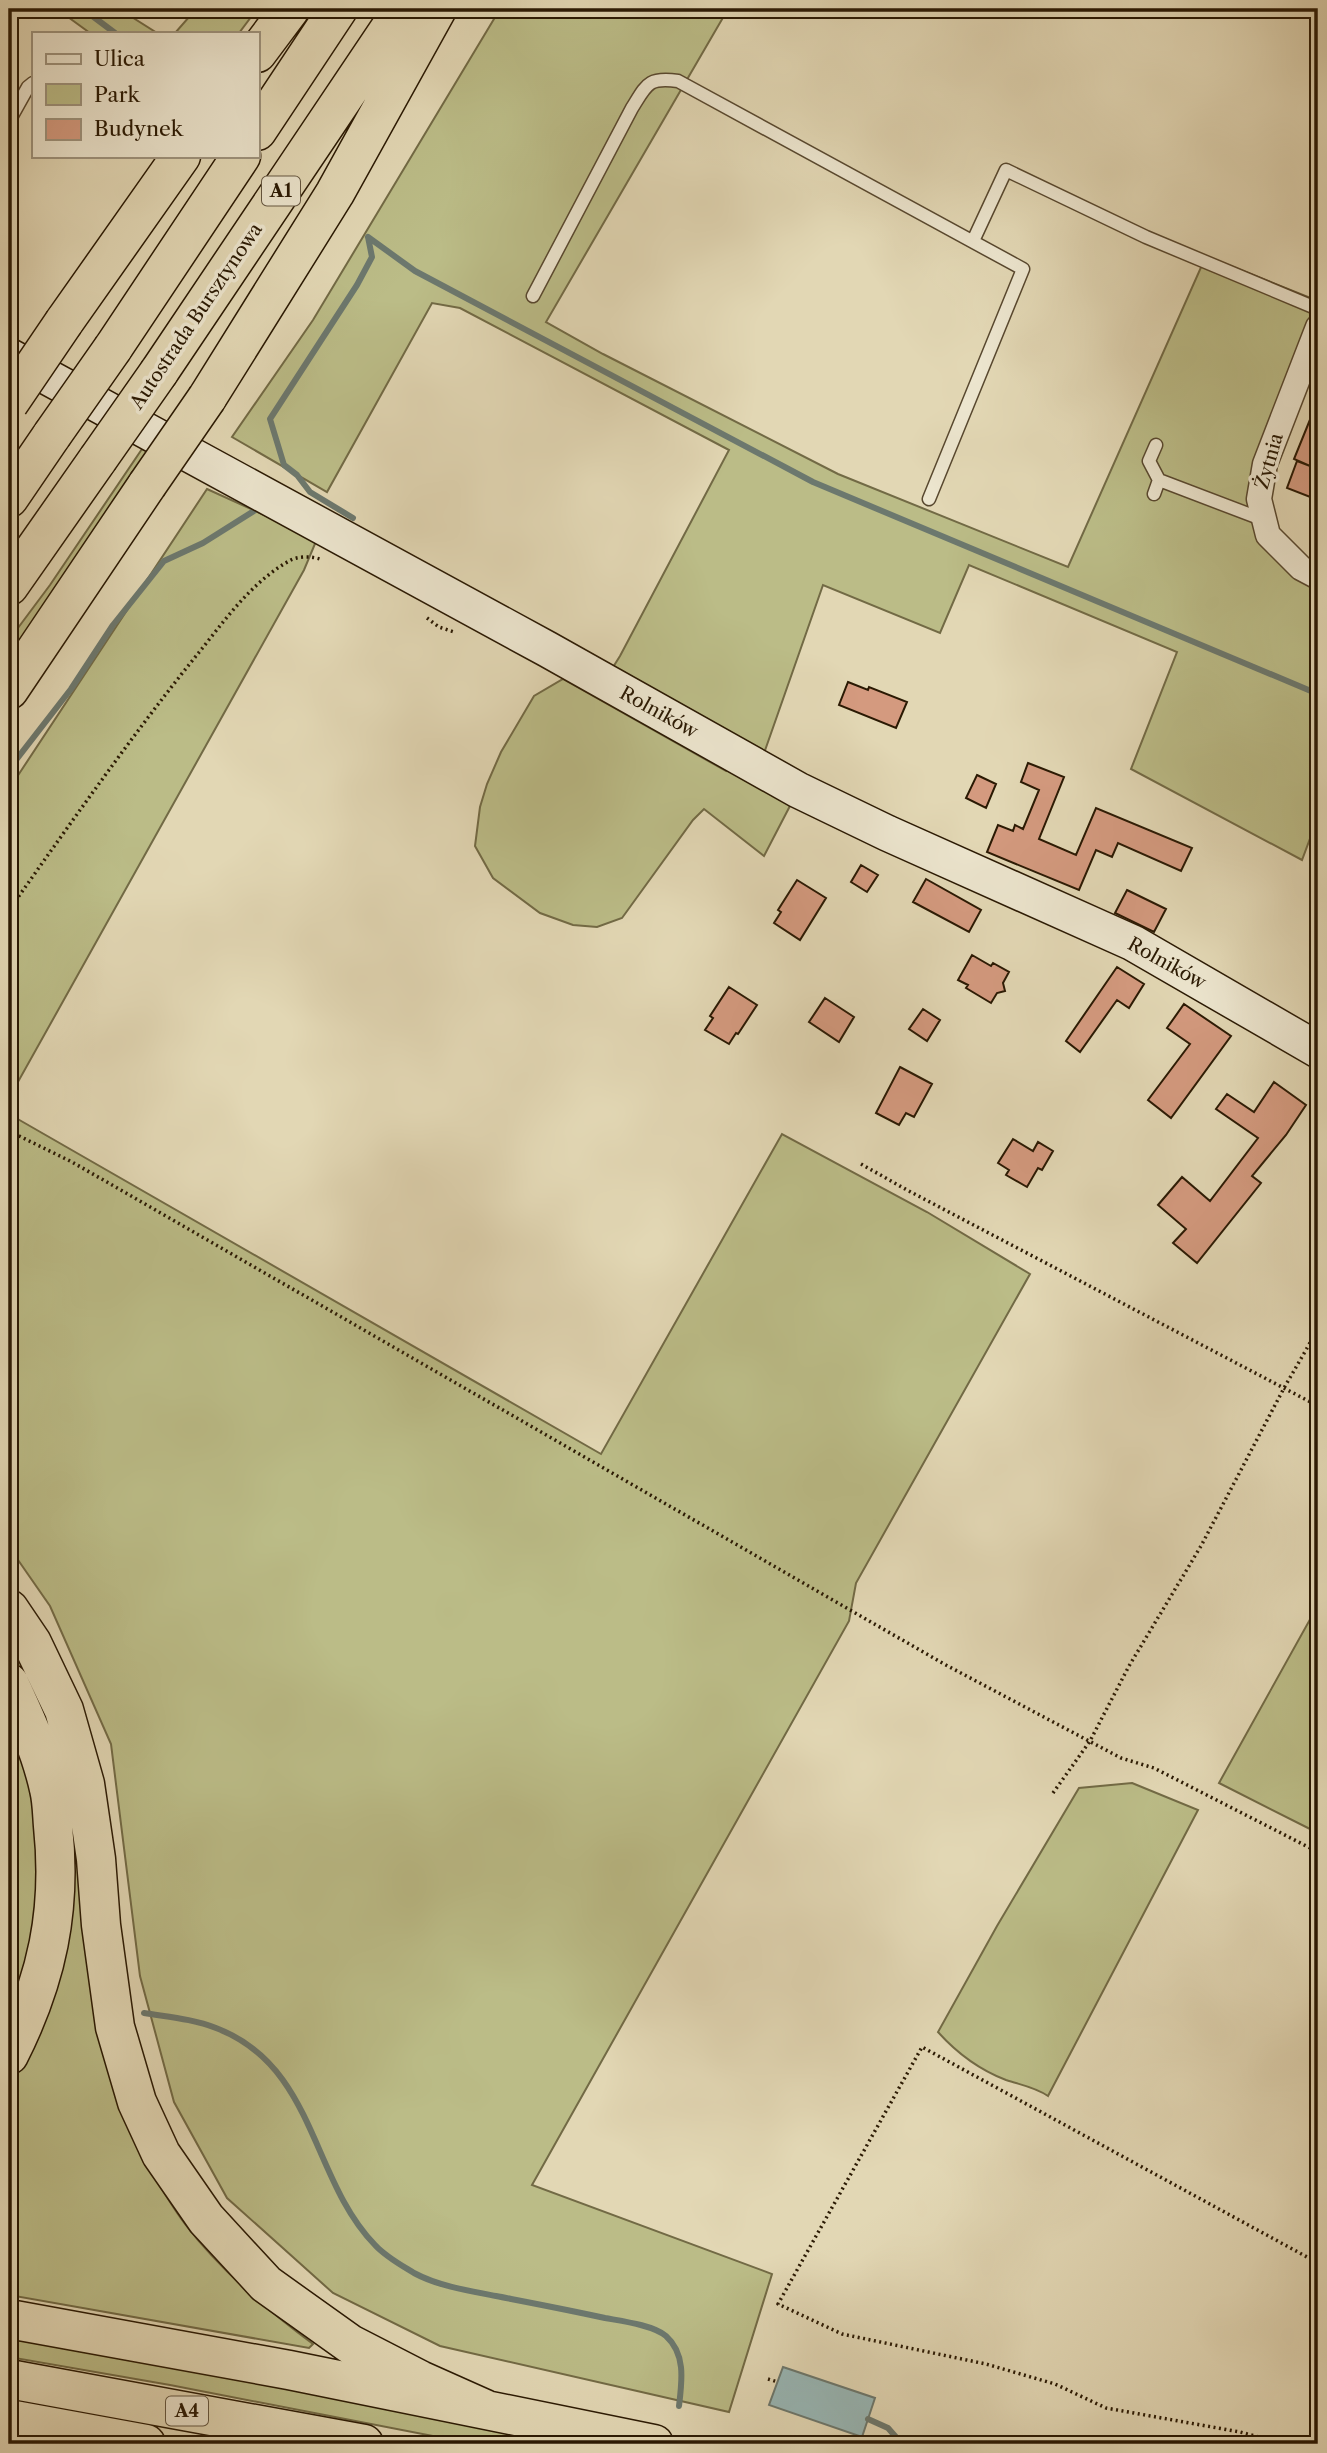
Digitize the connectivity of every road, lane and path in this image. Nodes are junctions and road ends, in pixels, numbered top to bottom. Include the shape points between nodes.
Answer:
1 (290, 9) edge
2 (338, 9) edge
3 (402, 9) edge
4 (437, 9) edge
5 (259, 50) edge
6 (32, 84) edge
7 (9, 121) edge
8 (259, 128) edge
9 (180, 158) edge
10 (240, 158) edge
11 (973, 241) junction
12 (533, 296) dead end
13 (1318, 309) edge
14 (1318, 327) edge
15 (9, 356) edge
16 (9, 403) edge
17 (1156, 445) dead end
18 (1159, 480) junction
19 (1154, 494) dead end
20 (9, 498) edge
21 (929, 499) dead end
22 (1264, 520) junction
23 (329, 562) dead end
24 (1318, 577) edge
25 (9, 586) edge
26 (478, 611) junction
27 (424, 615) dead end
28 (9, 690) edge
29 (9, 910) edge
30 (1318, 1050) edge
31 (9, 1132) edge
32 (861, 1164) dead end
33 (1318, 1329) edge
34 (1284, 1388) junction
35 (1318, 1406) edge
36 (9, 1609) edge
37 (9, 1684) edge
38 (1090, 1741) junction
39 (1053, 1793) dead end
40 (1318, 1852) edge
41 (9, 2055) edge
42 (1318, 2263) edge
43 (9, 2319) edge
44 (9, 2379) edge
45 (768, 2379) dead end
46 (778, 2382) dead end
47 (485, 2409) junction
48 (9, 2419) edge
49 (146, 2444) edge
50 (364, 2444) edge
51 (654, 2444) edge
52 (1285, 2444) edge

1 - 5 highway
2 - 8 highway
3 - 25 highway, Autostrada Bursztynowa / A1, bridge via 159,372
4 - 28 highway, bridge via 335,193 207,398
6 - 7 lane
9 - 16 highway, bridge
10 - 20 highway, bridge
11 - 12 lane via 678,81 660,78 647,85 632,108
11 - 13 lane via 1006,170 1146,237
11 - 21 lane via 1023,269
14 - 22 street, Żytnia via 1265,464 1259,499
15 - 26 street, Rolników
17 - 18 lane via 1149,461
18 - 19 lane
18 - 22 lane
22 - 24 street, Żytnia via 1268,535 1301,568
23 - 29 path via 311,556 291,559 233,610 132,737
26 - 27 path via 466,632 439,627
26 - 30 street, Rolników via 798,790 1133,943
31 - 38 path via 84,1169 944,1664
32 - 34 path
33 - 34 path
34 - 35 path
34 - 38 path
36 - 47 highway via 32,1643 64,1710 85,1784 115,2027 137,2102 161,2154 206,2219 266,2284 350,2344
37 - 41 highway via 30,1727 50,1790 56,1853 54,1918 27,2020
38 - 39 path
38 - 40 path via 1121,1758 1154,1768
42 - 52 path via 922,2047 778,2304 842,2334 986,2364 1055,2385 1106,2408
43 - 47 highway
44 - 50 highway, A4
45 - 46 path
47 - 51 highway
48 - 49 highway, A4

